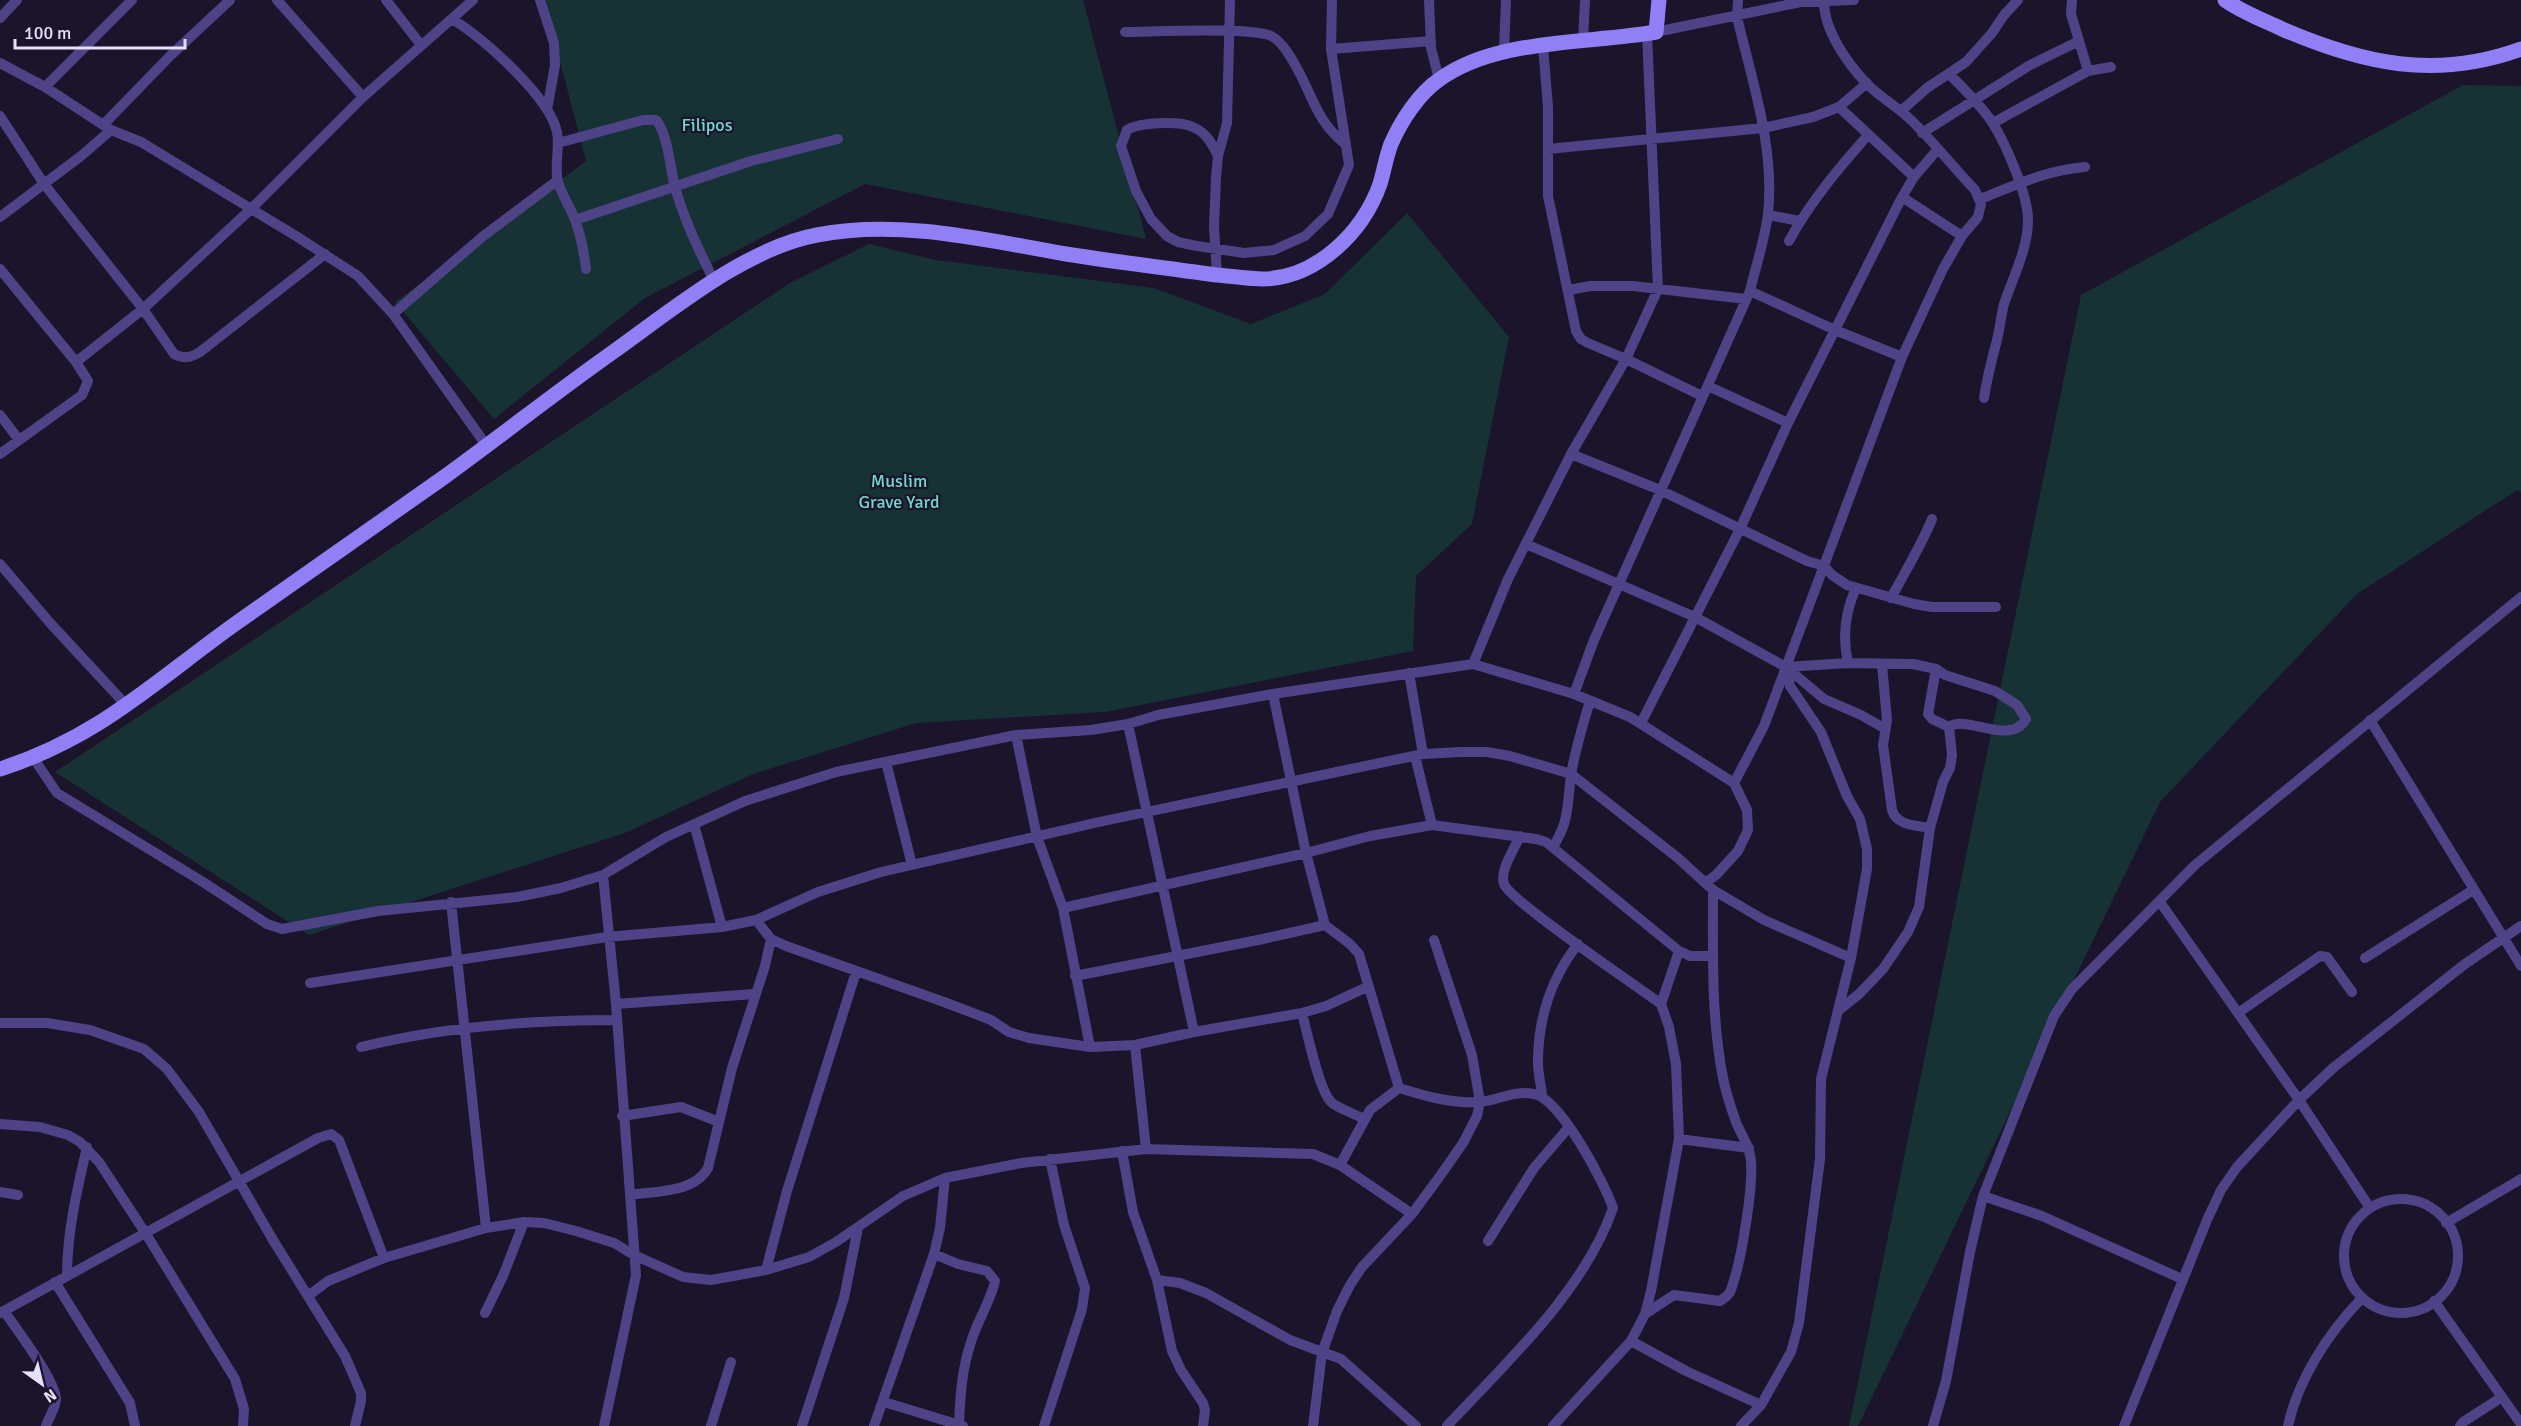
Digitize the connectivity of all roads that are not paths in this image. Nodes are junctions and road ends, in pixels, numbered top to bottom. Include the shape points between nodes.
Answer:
1 (17, 0) edge
2 (132, 0) edge
3 (230, 0) edge
4 (277, 0) edge
5 (386, 0) edge
6 (473, 0) edge
7 (540, 0) edge
8 (1230, 0) edge
9 (1332, 0) edge
10 (1429, 0) edge
11 (1506, 0) edge
12 (1585, 0) edge
13 (1659, 0) edge
14 (1738, 0) edge
15 (1854, 0) edge
16 (2018, 0) edge
17 (2072, 0) edge
18 (2225, 0) edge
19 (1824, 1) edge
20 (1737, 17) junction
21 (0, 18) edge
22 (452, 19) junction
23 (1229, 31) junction
24 (1125, 32) dead end
25 (1652, 33) junction
26 (1431, 41) junction
27 (1583, 41) junction
28 (2079, 41) junction
29 (420, 45) junction
30 (1543, 46) junction
31 (1331, 49) junction
32 (1504, 50) junction
33 (2521, 50) edge
34 (0, 63) edge
35 (2111, 68) dead end
36 (2088, 71) junction
37 (1949, 74) junction
38 (1439, 79) junction
39 (1867, 83) junction
40 (45, 87) junction
41 (363, 97) junction
42 (1975, 100) junction
43 (1839, 107) junction
44 (547, 110) junction
45 (1901, 111) junction
46 (0, 116) edge
47 (1993, 123) junction
48 (107, 127) junction
49 (1764, 128) junction
50 (1922, 133) junction
51 (1868, 135) junction
52 (838, 138) dead end
53 (1653, 139) junction
54 (558, 142) junction
55 (1344, 143) junction
56 (1548, 149) junction
57 (1937, 150) junction
58 (1218, 156) junction
59 (2085, 167) dead end
60 (1914, 177) junction
61 (558, 180) junction
62 (2020, 183) junction
63 (45, 184) junction
64 (675, 187) junction
65 (1902, 197) junction
66 (1980, 199) junction
67 (251, 209) junction
68 (1768, 215) junction
69 (0, 218) edge
70 (575, 220) junction
71 (1800, 222) junction
72 (1962, 236) junction
73 (1789, 241) dead end
74 (1215, 250) junction
75 (325, 254) junction
76 (0, 269) edge
77 (586, 269) dead end
78 (1217, 275) junction
79 (714, 281) junction
80 (1658, 289) junction
81 (1569, 290) junction
82 (1748, 295) junction
83 (143, 309) junction
84 (393, 314) junction
85 (1835, 330) junction
86 (1902, 357) junction
87 (1626, 359) junction
88 (76, 362) junction
89 (1705, 391) junction
90 (1984, 398) dead end
91 (0, 415) edge
92 (1788, 423) junction
93 (19, 440) junction
94 (486, 445) junction
95 (0, 454) edge
96 (1571, 454) junction
97 (1660, 490) junction
98 (1932, 519) dead end
99 (1740, 529) junction
100 (1526, 544) junction
101 (0, 564) edge
102 (1824, 566) junction
103 (1620, 584) junction
104 (1856, 588) junction
105 (2521, 597) edge
106 (1891, 598) junction
107 (1996, 607) dead end
108 (1695, 617) junction
109 (1848, 663) junction
110 (1473, 664) junction
111 (1882, 665) junction
112 (1786, 667) junction
113 (1936, 669) junction
114 (1409, 673) junction
115 (1273, 694) junction
116 (1574, 694) junction
117 (1590, 701) junction
118 (127, 706) junction
119 (2370, 720) junction
120 (1641, 723) junction
121 (1128, 724) junction
122 (1949, 727) junction
123 (1884, 728) junction
124 (1016, 735) junction
125 (1419, 755) junction
126 (34, 759) junction
127 (886, 762) junction
128 (0, 769) edge
129 (1571, 774) junction
130 (1291, 783) junction
131 (1734, 783) junction
132 (1146, 813) junction
133 (694, 824) junction
134 (1432, 825) junction
135 (1930, 828) junction
136 (1520, 836) junction
137 (1037, 837) junction
138 (1553, 847) junction
139 (1306, 853) junction
140 (912, 865) junction
141 (603, 875) junction
142 (1161, 884) junction
143 (1709, 887) junction
144 (2473, 890) junction
145 (451, 902) junction
146 (2160, 902) junction
147 (1063, 908) junction
148 (756, 920) junction
149 (1325, 925) junction
150 (2521, 926) edge
151 (722, 927) junction
152 (607, 937) junction
153 (2504, 938) junction
154 (771, 939) junction
155 (1434, 940) dead end
156 (1578, 944) junction
157 (1679, 951) junction
158 (1178, 956) junction
159 (1713, 956) junction
160 (1851, 958) junction
161 (2365, 958) dead end
162 (458, 959) junction
163 (2521, 966) edge
164 (856, 972) junction
165 (1075, 976) junction
166 (310, 983) dead end
167 (1367, 987) junction
168 (2352, 992) dead end
169 (754, 994) junction
170 (616, 1004) junction
171 (1661, 1004) junction
172 (1839, 1010) junction
173 (1302, 1013) junction
174 (2238, 1013) junction
175 (616, 1020) junction
176 (0, 1023) edge
177 (465, 1028) junction
178 (1194, 1032) junction
179 (1135, 1045) junction
180 (361, 1047) dead end
181 (1090, 1047) junction
182 (1399, 1088) junction
183 (1542, 1096) junction
184 (2299, 1100) junction
185 (1480, 1102) junction
186 (622, 1116) junction
187 (1364, 1119) junction
188 (719, 1122) junction
189 (0, 1124) edge
190 (1569, 1127) junction
191 (1679, 1139) junction
192 (87, 1147) junction
193 (1749, 1148) junction
194 (1146, 1149) junction
195 (1122, 1151) junction
196 (1050, 1159) junction
197 (1340, 1165) junction
198 (945, 1179) junction
199 (2521, 1179) edge
200 (240, 1182) junction
201 (0, 1192) edge
202 (18, 1195) dead end
203 (630, 1195) junction
204 (1983, 1196) junction
205 (2370, 1208) junction
206 (1412, 1214) junction
207 (524, 1222) junction
208 (2446, 1223) junction
209 (486, 1228) junction
210 (858, 1228) junction
211 (146, 1234) junction
212 (1488, 1241) dead end
213 (934, 1254) junction
214 (634, 1255) junction
215 (384, 1258) junction
216 (766, 1270) junction
217 (67, 1276) junction
218 (2182, 1279) junction
219 (1157, 1280) junction
220 (55, 1282) junction
221 (308, 1296) junction
222 (2362, 1298) junction
223 (2434, 1301) junction
224 (2, 1312) edge
225 (485, 1313) dead end
226 (1645, 1314) junction
227 (1631, 1341) junction
228 (1322, 1353) junction
229 (731, 1362) dead end
230 (2502, 1396) junction
231 (884, 1402) junction
232 (1761, 1405) junction
233 (2518, 1411) edge
234 (2521, 1424) edge
235 (961, 1425) edge
236 (46, 1426) edge
237 (135, 1426) edge
238 (243, 1426) edge
239 (355, 1426) edge
240 (604, 1426) edge
241 (711, 1426) edge
242 (802, 1426) edge
243 (874, 1426) edge
244 (1044, 1426) edge
245 (1203, 1426) edge
246 (1313, 1426) edge
247 (1416, 1426) edge
248 (1447, 1426) edge
249 (1553, 1426) edge
250 (1741, 1426) edge
251 (1934, 1426) edge
252 (2124, 1426) edge
253 (2288, 1426) edge
254 (2460, 1426) edge

1 - 21 street
2 - 40 street
3 - 48 street via 170,56
4 - 41 street
5 - 29 street
6 - 22 street
7 - 44 street via 554,43 555,65
8 - 23 street
9 - 31 street
10 - 26 street
11 - 32 street
12 - 27 street
13 - 25 street
14 - 20 street
15 - 19 street
16 - 37 street via 1978,50
17 - 28 street via 2071,14
18 - 33 street via 2319,45 2382,62 2436,66
19 - 20 street via 1801,2
19 - 39 street via 1823,13 1839,46
20 - 25 street
20 - 49 street
22 - 29 street
22 - 44 street via 488,44
23 - 24 street
23 - 55 street via 1266,33 1278,41 1300,74 1324,124
23 - 58 street via 1227,123
25 - 27 street
25 - 53 street
26 - 31 street
26 - 38 street
27 - 30 street
28 - 36 street
28 - 42 street via 2030,64
29 - 41 street
30 - 32 street
30 - 56 street
31 - 55 street via 1345,128
32 - 38 street
34 - 40 street
35 - 36 street
36 - 47 street
37 - 42 street
37 - 45 street
38 - 78 street via 1399,128 1368,212 1336,249 1306,268 1278,277
39 - 43 street
39 - 45 street
40 - 48 street
41 - 67 street
42 - 47 street
42 - 50 street
43 - 49 street
43 - 51 street
44 - 54 street
45 - 50 street
46 - 63 street
47 - 62 street
48 - 63 street
48 - 67 street via 141,142
49 - 53 street
49 - 68 street via 1769,164
50 - 57 street
51 - 60 street
51 - 71 street
52 - 64 street
53 - 56 street
53 - 80 street
54 - 61 street
54 - 64 street via 656,120
55 - 74 street via 1348,171 1328,214 1305,236 1274,250 1244,254
56 - 81 street via 1548,196
57 - 60 street
57 - 66 street
58 - 74 street
58 - 74 street via 1210,140 1192,126 1166,123 1132,126 1126,130 1121,146 1142,205 1160,230 1178,242
59 - 62 street via 2056,170
60 - 65 street
61 - 70 street
61 - 84 street via 482,237
62 - 66 street
62 - 90 street via 2028,223 2019,265 1998,324
63 - 69 street
63 - 83 street
64 - 70 street
64 - 79 street
65 - 72 street
65 - 85 street
66 - 72 street via 1981,211
67 - 75 street
67 - 83 street
68 - 71 street
68 - 82 street
70 - 77 street
71 - 73 street
72 - 86 street
74 - 78 street
75 - 83 street via 200,352 188,357 174,354
75 - 84 street via 358,276
76 - 88 street
78 - 79 street via 943,235 874,229 797,240 771,249
79 - 94 street
80 - 81 street via 1612,285
80 - 82 street
80 - 87 street
81 - 87 street via 1579,336
82 - 85 street
82 - 89 street
83 - 88 street
84 - 94 street
85 - 86 street
85 - 92 street
86 - 102 street
87 - 89 street
87 - 96 street
88 - 93 street via 87,376 85,391
89 - 92 street
89 - 97 street
91 - 93 street
92 - 99 street
93 - 95 street
94 - 118 street
96 - 97 street
96 - 100 street
97 - 99 street
97 - 103 street
98 - 106 street
99 - 102 street
99 - 108 street
100 - 103 street
100 - 110 street
101 - 118 street
102 - 104 street via 1838,580
102 - 112 street
103 - 108 street
103 - 116 street
104 - 106 street
104 - 109 street via 1846,615
105 - 119 street
106 - 107 street via 1932,607
108 - 112 street
108 - 120 street
109 - 111 street
109 - 112 street
110 - 114 street
110 - 116 street
111 - 113 street via 1913,664
111 - 123 street via 1887,720
112 - 123 street via 1824,699
112 - 131 street via 1764,726
112 - 160 street via 1791,686 1830,749 1865,836 1867,869
113 - 122 street via 1928,714
113 - 122 street via 1995,691 2017,705 2026,720 2010,730 1957,724
114 - 115 street
114 - 125 street
115 - 121 street
115 - 130 street
116 - 117 street
117 - 120 street
117 - 129 street
118 - 126 street via 72,741
119 - 144 street
119 - 146 street via 2195,865
120 - 131 street
121 - 124 street
121 - 132 street
122 - 135 street via 1950,768
123 - 135 street via 1894,816 1902,822
124 - 127 street
124 - 137 street
125 - 129 street via 1487,752 1530,760
125 - 130 street
125 - 134 street
126 - 128 street
126 - 145 street via 57,793 274,928
127 - 133 street via 803,781
127 - 140 street
129 - 138 street via 1568,815
129 - 143 street
130 - 132 street
130 - 139 street
131 - 143 street via 1747,810 1748,830 1738,851
132 - 137 street
132 - 142 street
133 - 141 street
133 - 151 street
134 - 136 street
134 - 139 street
135 - 172 street via 1914,920 1883,969
136 - 138 street
136 - 156 street via 1503,875 1506,888
137 - 140 street
137 - 147 street
138 - 157 street
139 - 142 street
139 - 149 street
140 - 148 street via 818,892
141 - 145 street via 537,893
141 - 152 street
142 - 147 street
142 - 158 street
143 - 159 street
143 - 160 street via 1764,920
144 - 153 street
144 - 161 street
145 - 162 street
146 - 174 street
146 - 204 street via 2063,1001 2047,1030
147 - 165 street
148 - 151 street
148 - 154 street
149 - 158 street
149 - 167 street via 1359,954
150 - 153 street
151 - 152 street
152 - 162 street
152 - 170 street
153 - 163 street
153 - 184 street via 2378,1032
154 - 164 street
154 - 169 street
155 - 185 street via 1469,1045
156 - 171 street
156 - 183 street via 1548,995 1538,1060
157 - 159 street via 1690,956
157 - 171 street
158 - 165 street
158 - 178 street
159 - 193 street via 1723,1079
160 - 172 street
162 - 166 street
162 - 177 street
164 - 181 street via 991,1020 1009,1032
164 - 216 street
165 - 181 street
167 - 173 street
167 - 182 street
168 - 174 street via 2327,957 2320,956
169 - 170 street
169 - 188 street
170 - 175 street
171 - 191 street via 1676,1064
172 - 232 street via 1821,1079 1820,1159 1799,1323 1791,1352
173 - 178 street
173 - 187 street via 1329,1098
174 - 184 street
175 - 177 street
175 - 186 street
176 - 200 street via 47,1023 90,1029 144,1049 184,1090
177 - 180 street
177 - 209 street
178 - 179 street
179 - 181 street
179 - 194 street
182 - 185 street via 1446,1101
182 - 187 street via 1378,1102
183 - 185 street via 1520,1093
183 - 190 street
184 - 205 street
184 - 218 street via 2220,1190
185 - 206 street via 1463,1143
186 - 188 street via 681,1107
186 - 203 street
187 - 197 street
188 - 203 street via 708,1168 700,1179 688,1185
189 - 192 street via 56,1131
190 - 212 street via 1534,1168
190 - 248 street via 1599,1175 1613,1208 1602,1236 1535,1332
191 - 193 street
191 - 226 street
192 - 211 street
192 - 217 street via 73,1212
193 - 226 street via 1748,1208 1728,1295 1720,1301 1674,1294
194 - 195 street
194 - 197 street via 1313,1154
195 - 196 street
195 - 219 street via 1133,1212
196 - 198 street
196 - 244 street via 1064,1225 1085,1288 1082,1309
197 - 206 street
198 - 210 street via 903,1196
198 - 213 street
199 - 208 street
200 - 211 street
200 - 215 street via 318,1138 336,1136
200 - 221 street
201 - 202 street
203 - 214 street
204 - 218 street via 2042,1216
204 - 251 street
205 - 208 street via 2390,1200 2410,1200 2429,1206
205 - 222 street via 2354,1224 2344,1250 2346,1274
206 - 228 street via 1350,1285
207 - 209 street
207 - 214 street via 576,1231 614,1243
207 - 225 street
208 - 223 street via 2456,1240 2457,1267 2451,1283
209 - 215 street
210 - 216 street via 809,1257
210 - 242 street via 844,1298
211 - 217 street
211 - 238 street via 235,1379 244,1409
213 - 231 street
213 - 235 street via 987,1271 995,1281 971,1341 961,1386
214 - 216 street via 694,1280
214 - 240 street via 636,1275
215 - 221 street via 328,1281
217 - 220 street
218 - 252 street
219 - 228 street via 1206,1293 1290,1340
219 - 245 street via 1172,1351 1203,1403
220 - 224 street
220 - 237 street via 130,1403
221 - 239 street via 359,1386 362,1401
222 - 223 street via 2379,1309 2398,1313
222 - 253 street via 2329,1337 2300,1390
223 - 230 street
224 - 236 street via 44,1371 56,1395
226 - 227 street
227 - 232 street
227 - 249 street
228 - 246 street
228 - 247 street via 1351,1366
229 - 241 street
230 - 233 street
230 - 254 street
231 - 235 street
231 - 243 street
232 - 250 street
233 - 234 street

